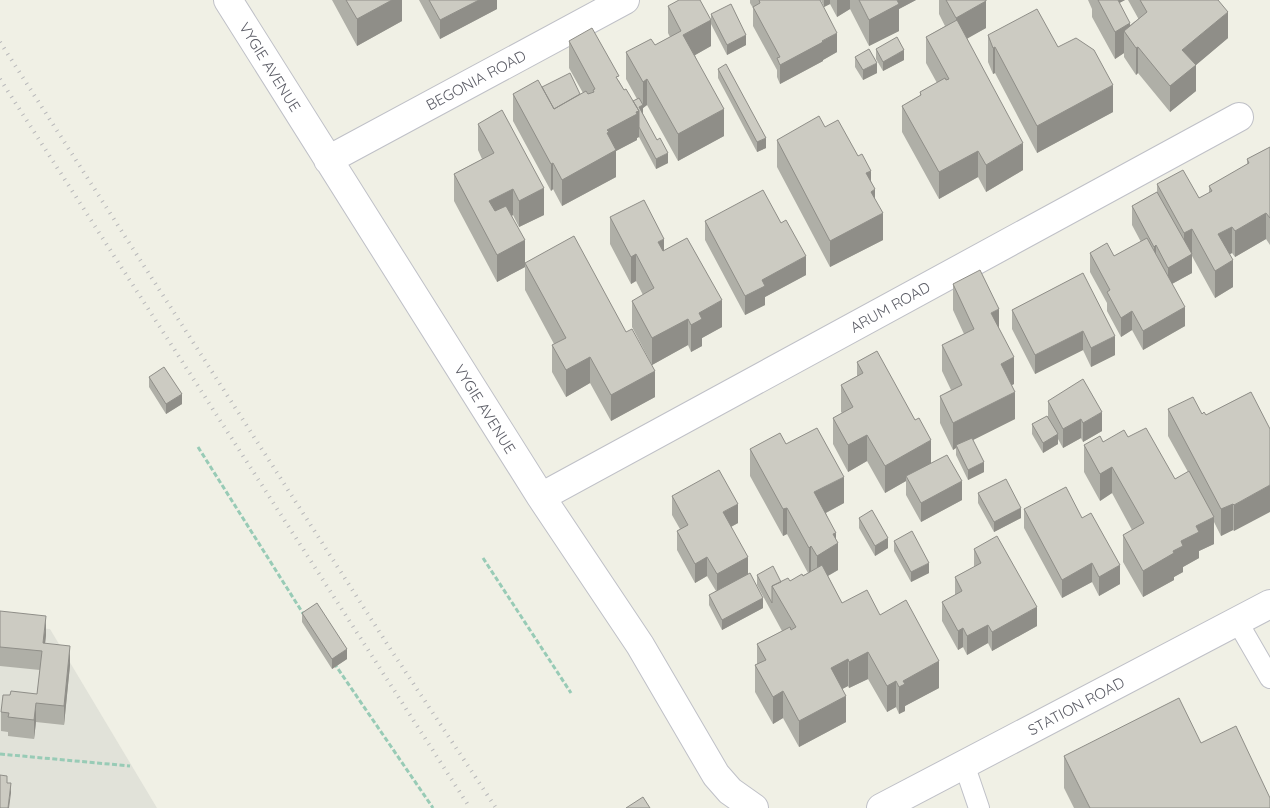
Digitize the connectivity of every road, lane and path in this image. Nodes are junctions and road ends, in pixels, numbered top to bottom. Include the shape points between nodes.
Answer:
1 (228, 0) edge
2 (625, 0) edge
3 (1239, 117) dead end
4 (328, 160) junction
5 (198, 447) dead end
6 (541, 497) junction
7 (483, 558) dead end
8 (1270, 604) edge
9 (306, 618) edge
10 (1238, 621) junction
11 (331, 658) edge
12 (1270, 678) edge
13 (572, 693) dead end
14 (0, 754) edge
15 (964, 764) junction
16 (130, 766) dead end
17 (433, 808) edge
18 (754, 808) edge
19 (881, 808) edge
20 (979, 808) edge

1 - 4 street, VYGIE AVENUE
2 - 4 street, BEGONIA ROAD
3 - 6 street, ARUM ROAD
4 - 6 street, VYGIE AVENUE
5 - 9 path
6 - 18 street, VYGIE AVENUE via 640,645 716,775 730,791
7 - 13 path
8 - 10 street, STATION ROAD
10 - 12 lane
10 - 15 street, STATION ROAD
11 - 17 path
14 - 16 path
15 - 19 street, STATION ROAD
15 - 20 lane

